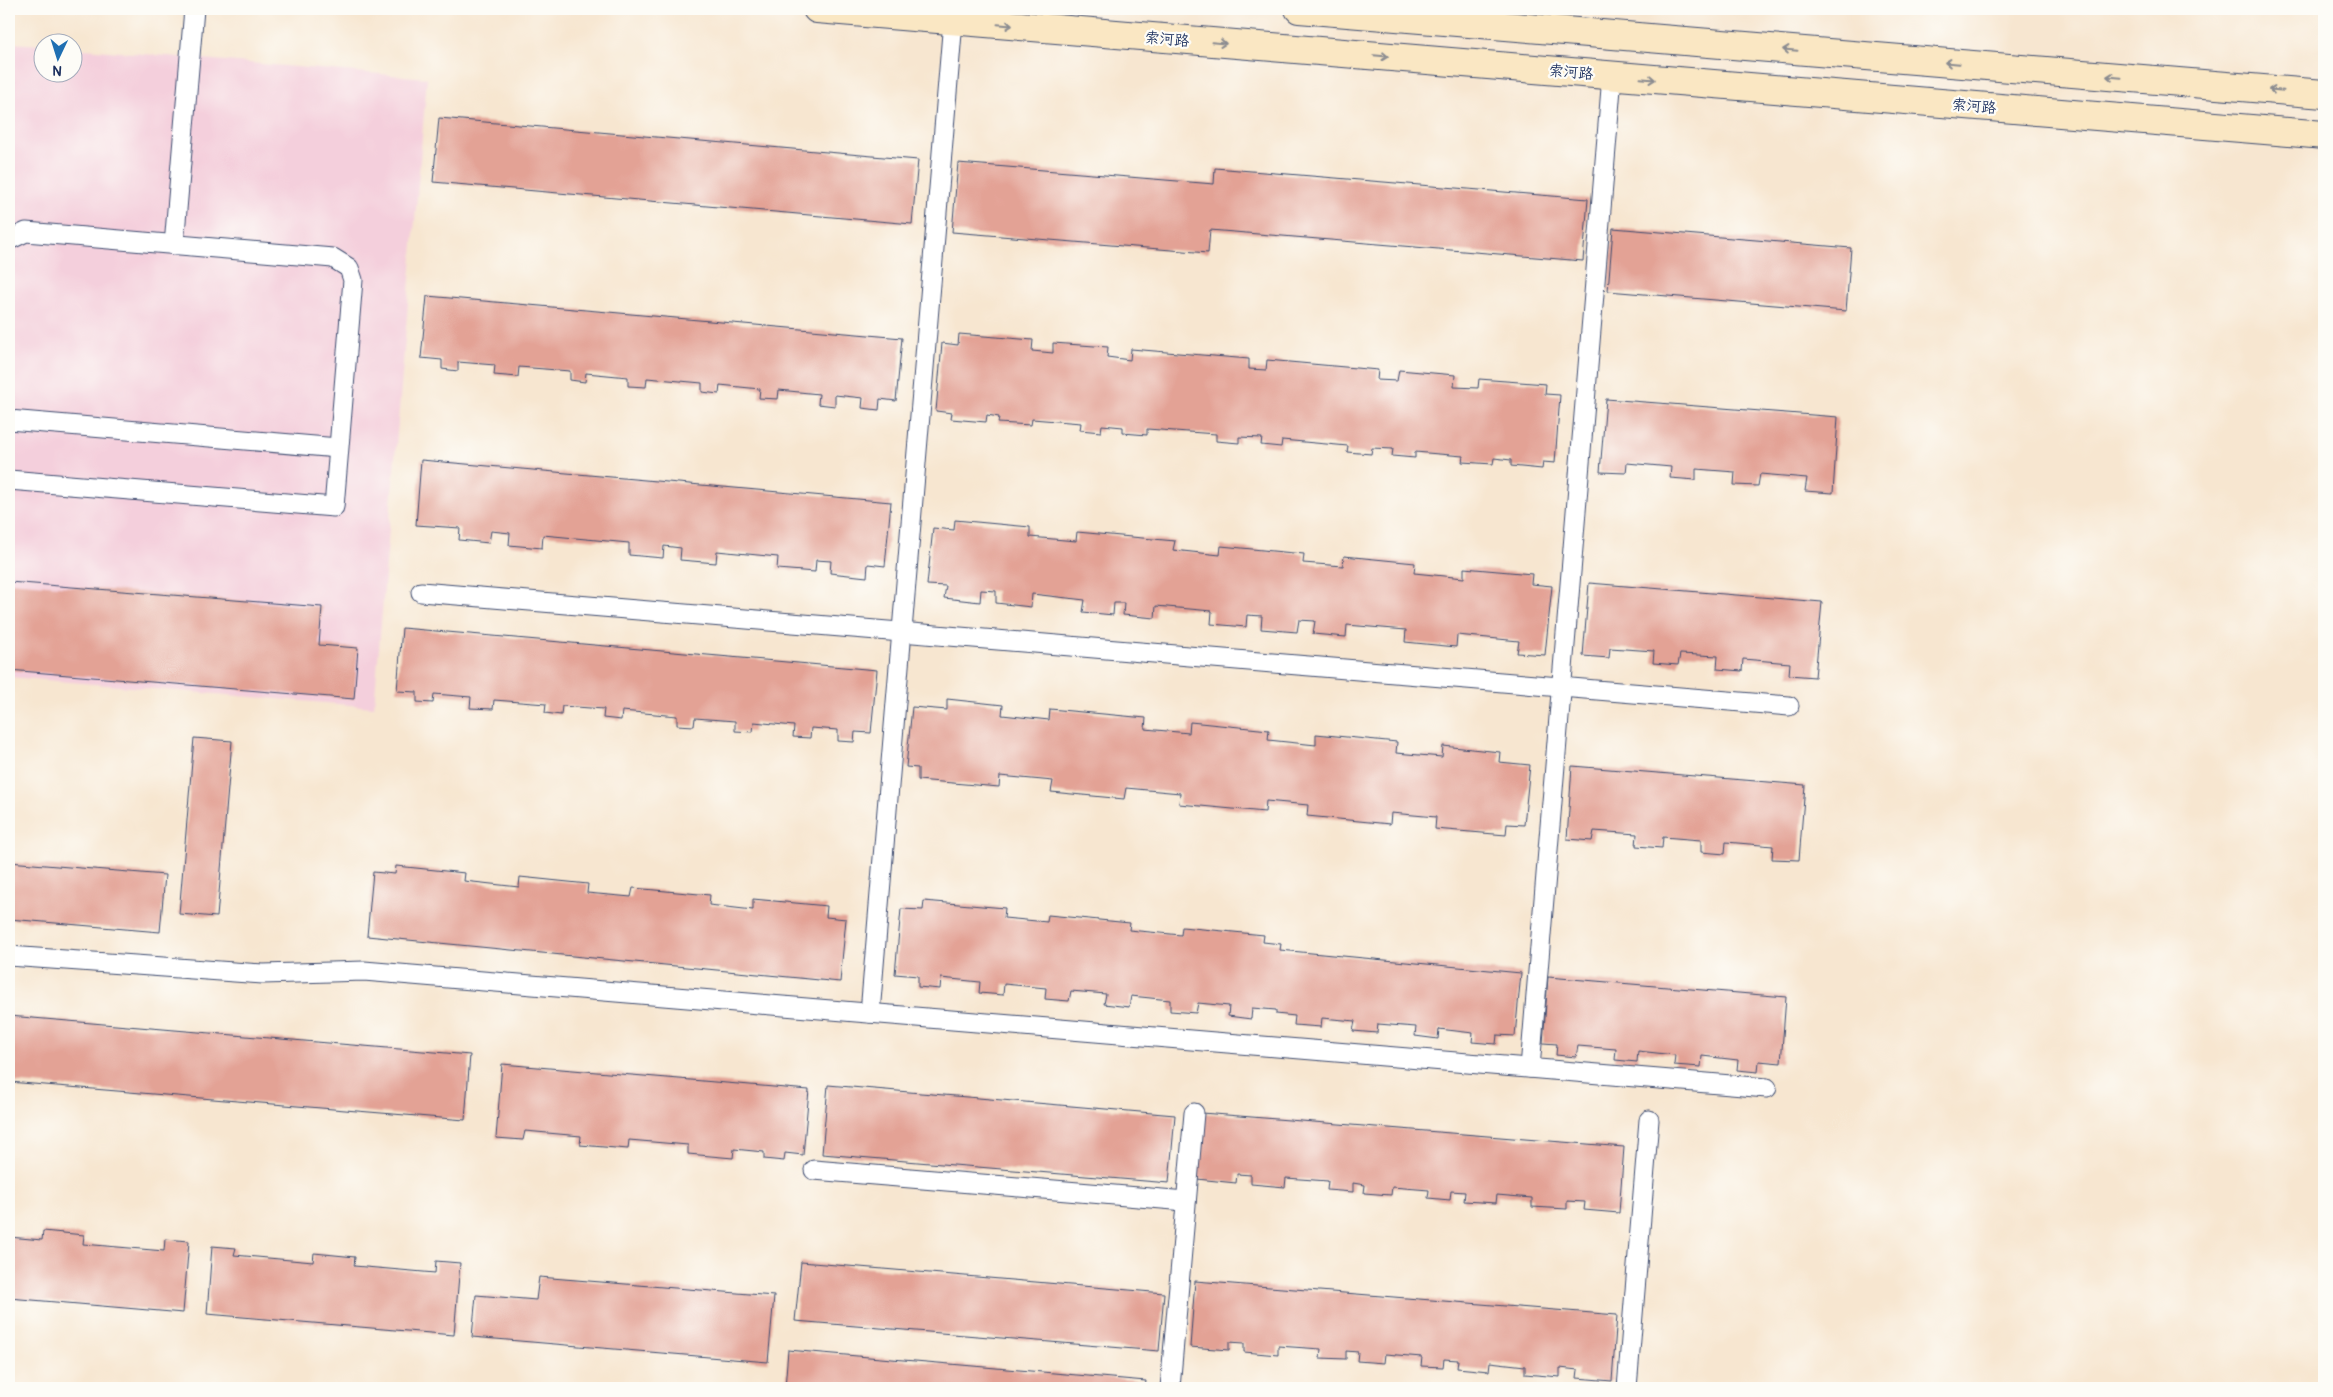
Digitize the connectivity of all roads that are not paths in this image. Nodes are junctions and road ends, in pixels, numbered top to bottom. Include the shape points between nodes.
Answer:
1 (194, 9) edge
2 (817, 9) edge
3 (1299, 9) edge
4 (953, 21) junction
5 (1612, 76) junction
6 (2324, 94) edge
7 (2324, 135) edge
8 (9, 240) edge
9 (174, 245) junction
10 (9, 420) edge
11 (338, 448) junction
12 (9, 480) edge
13 (421, 592) dead end
14 (902, 632) junction
15 (1561, 687) junction
16 (1789, 706) dead end
17 (9, 956) edge
18 (870, 1013) junction
19 (1530, 1068) junction
20 (1767, 1088) dead end
21 (1194, 1113) dead end
22 (1649, 1120) dead end
23 (814, 1170) dead end
24 (1186, 1201) junction
25 (1170, 1388) edge
26 (1627, 1388) edge

1 - 9 lane
2 - 4 main road, 索河路
6 -> 3 main road
4 -> 5 main road, 索河路
4 - 14 lane
5 -> 7 main road, 索河路
5 - 15 lane
8 - 9 lane via 26,232
9 - 11 lane via 333,258 349,268 353,280
10 - 11 lane
11 - 12 lane via 334,507
13 - 14 lane
14 - 15 lane
14 - 18 lane
15 - 16 lane
15 - 19 lane
17 - 18 lane via 263,974 364,970
18 - 19 lane
19 - 20 lane
21 - 24 lane
22 - 26 lane
23 - 24 lane
24 - 25 lane

